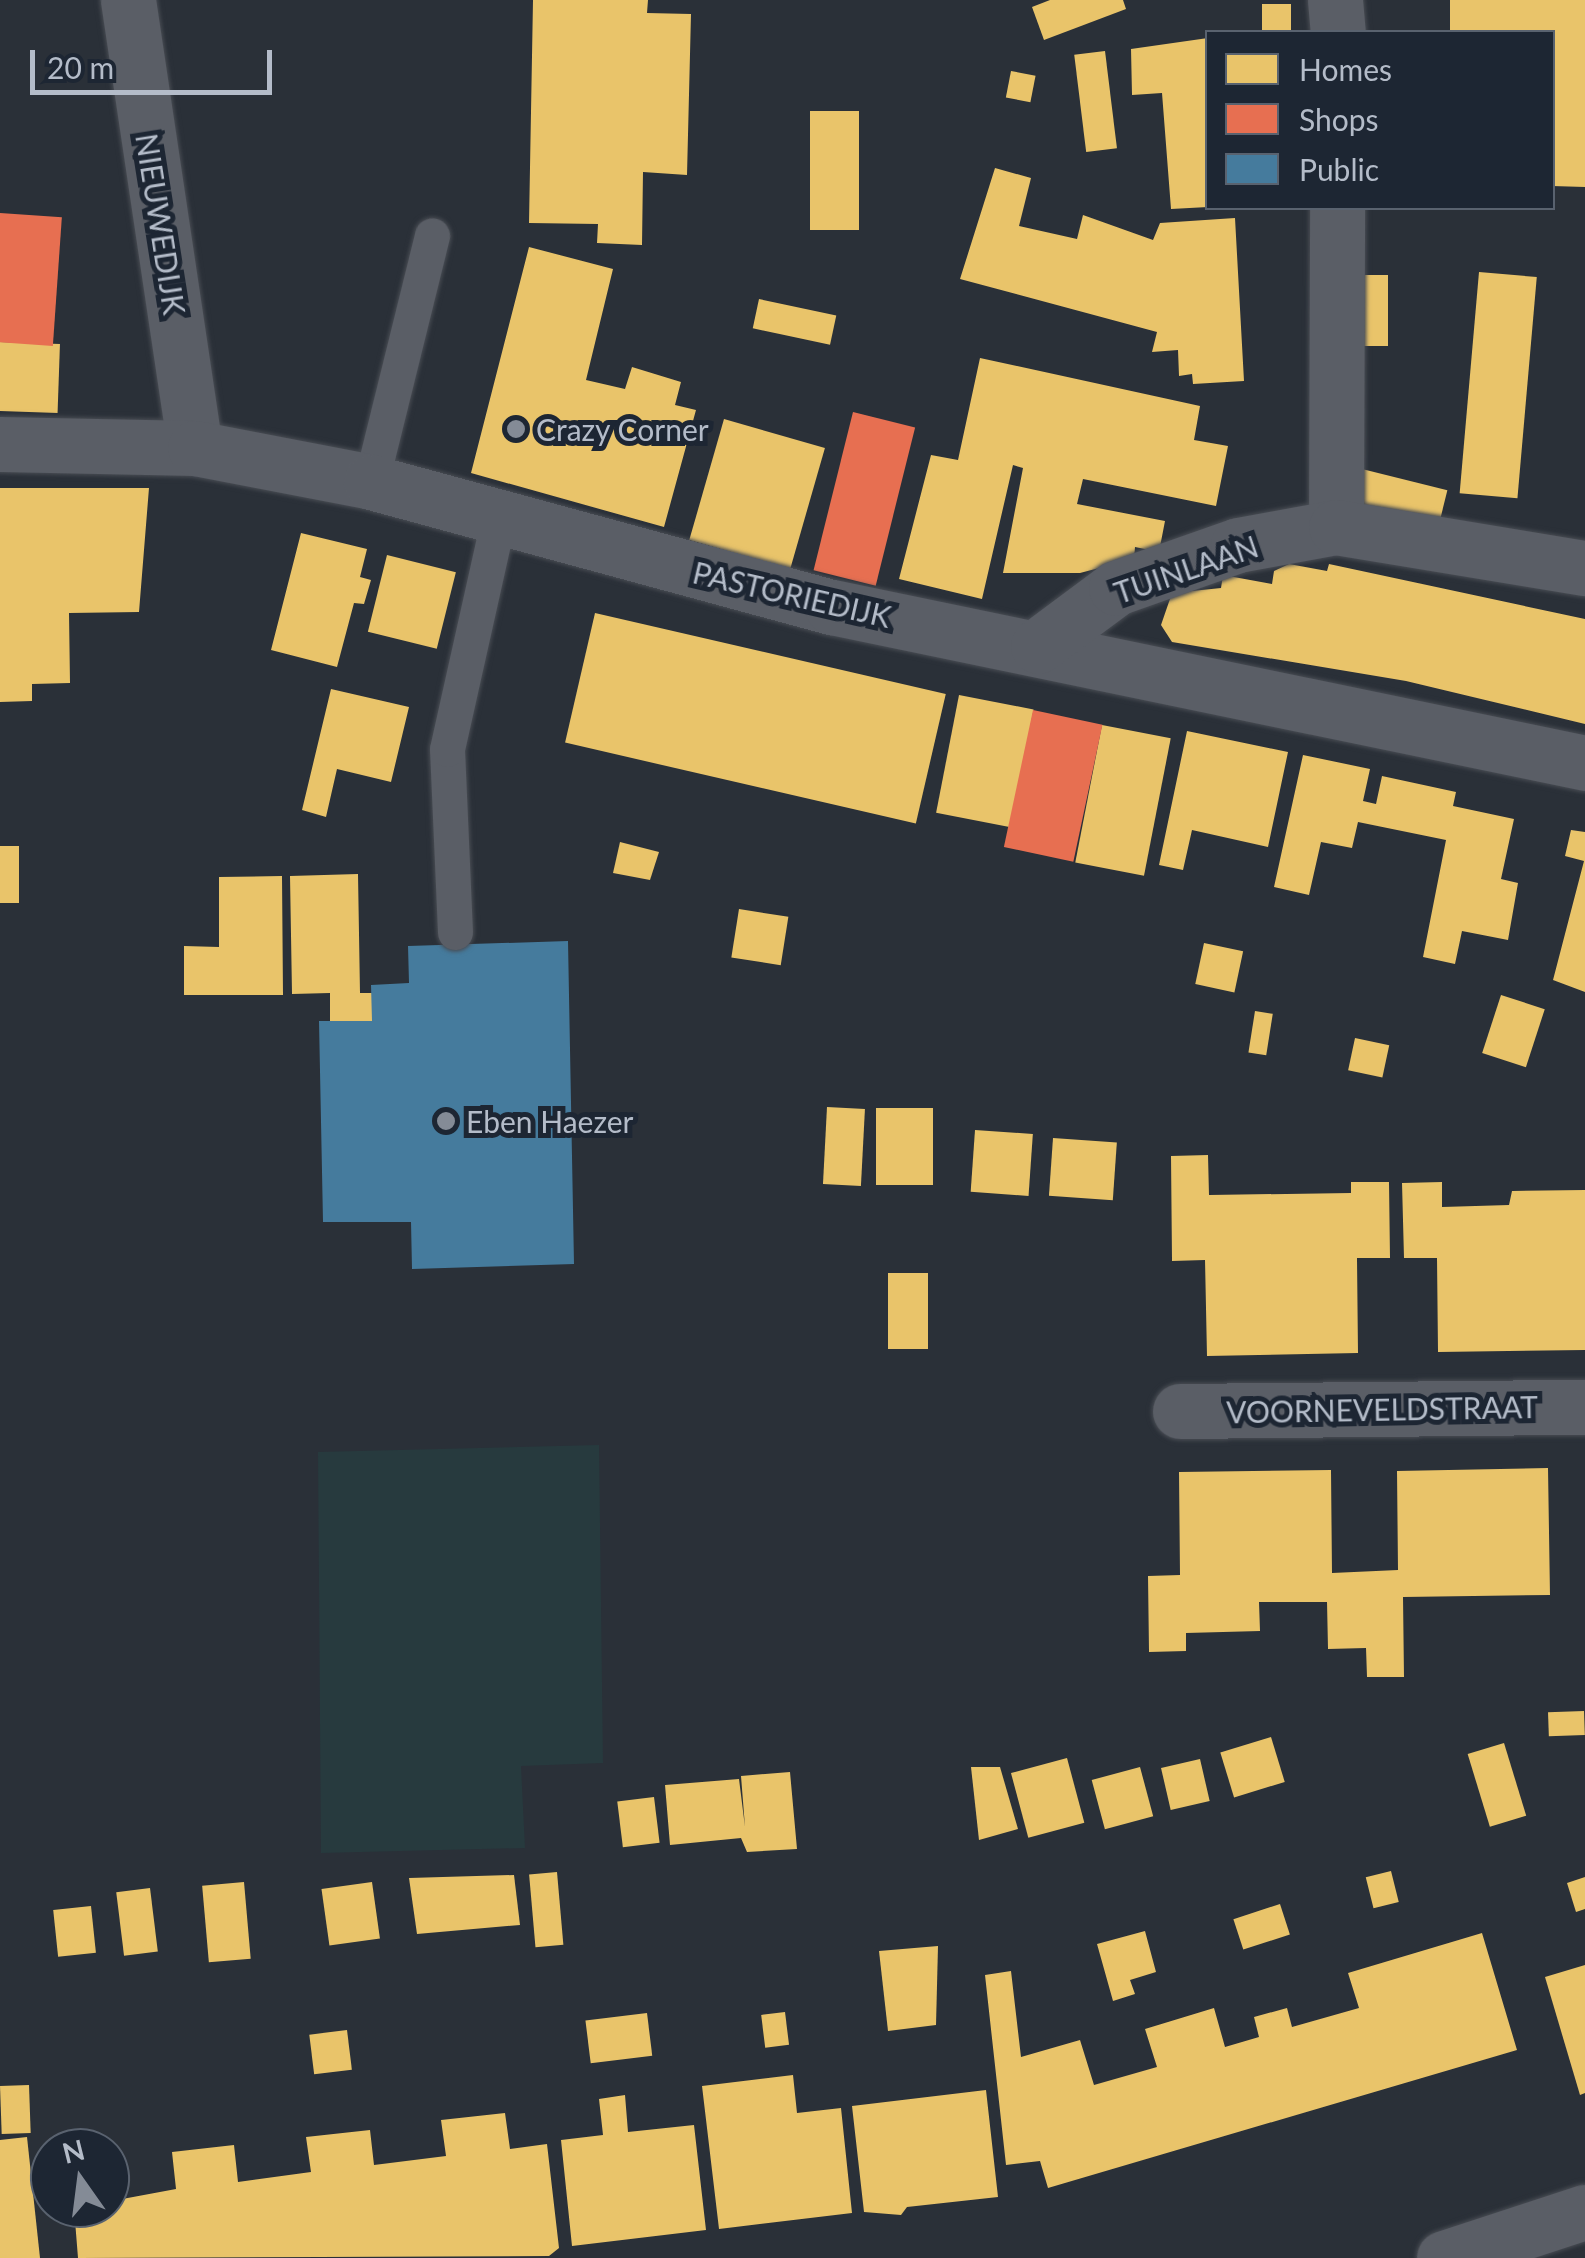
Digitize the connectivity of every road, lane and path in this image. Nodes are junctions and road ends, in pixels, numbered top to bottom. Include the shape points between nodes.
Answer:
1 (128, 0) edge
2 (1335, 0) edge
3 (1338, 30) edge
4 (1337, 210) edge
5 (432, 234) dead end
6 (0, 444) edge
7 (196, 448) junction
8 (372, 482) junction
9 (498, 520) junction
10 (1336, 527) junction
11 (1585, 568) edge
12 (1038, 646) junction
13 (1585, 763) edge
14 (455, 932) dead end
15 (1585, 1407) edge
16 (1180, 1411) dead end
17 (1585, 2212) edge
18 (1444, 2258) edge

1 - 7 street, NIEUWEDIJK
2 - 3 street
4 - 10 street
5 - 8 lane
6 - 7 street, PASTORIEDIJK
7 - 8 street, PASTORIEDIJK
8 - 9 street, PASTORIEDIJK
9 - 12 street, PASTORIEDIJK via 832,607
9 - 14 lane via 447,749
10 - 11 street, TUINLAAN
10 - 12 street, TUINLAAN via 1238,545 1116,588
12 - 13 street, PASTORIEDIJK
15 - 16 street, VOORNEVELDSTRAAT
17 - 18 street

